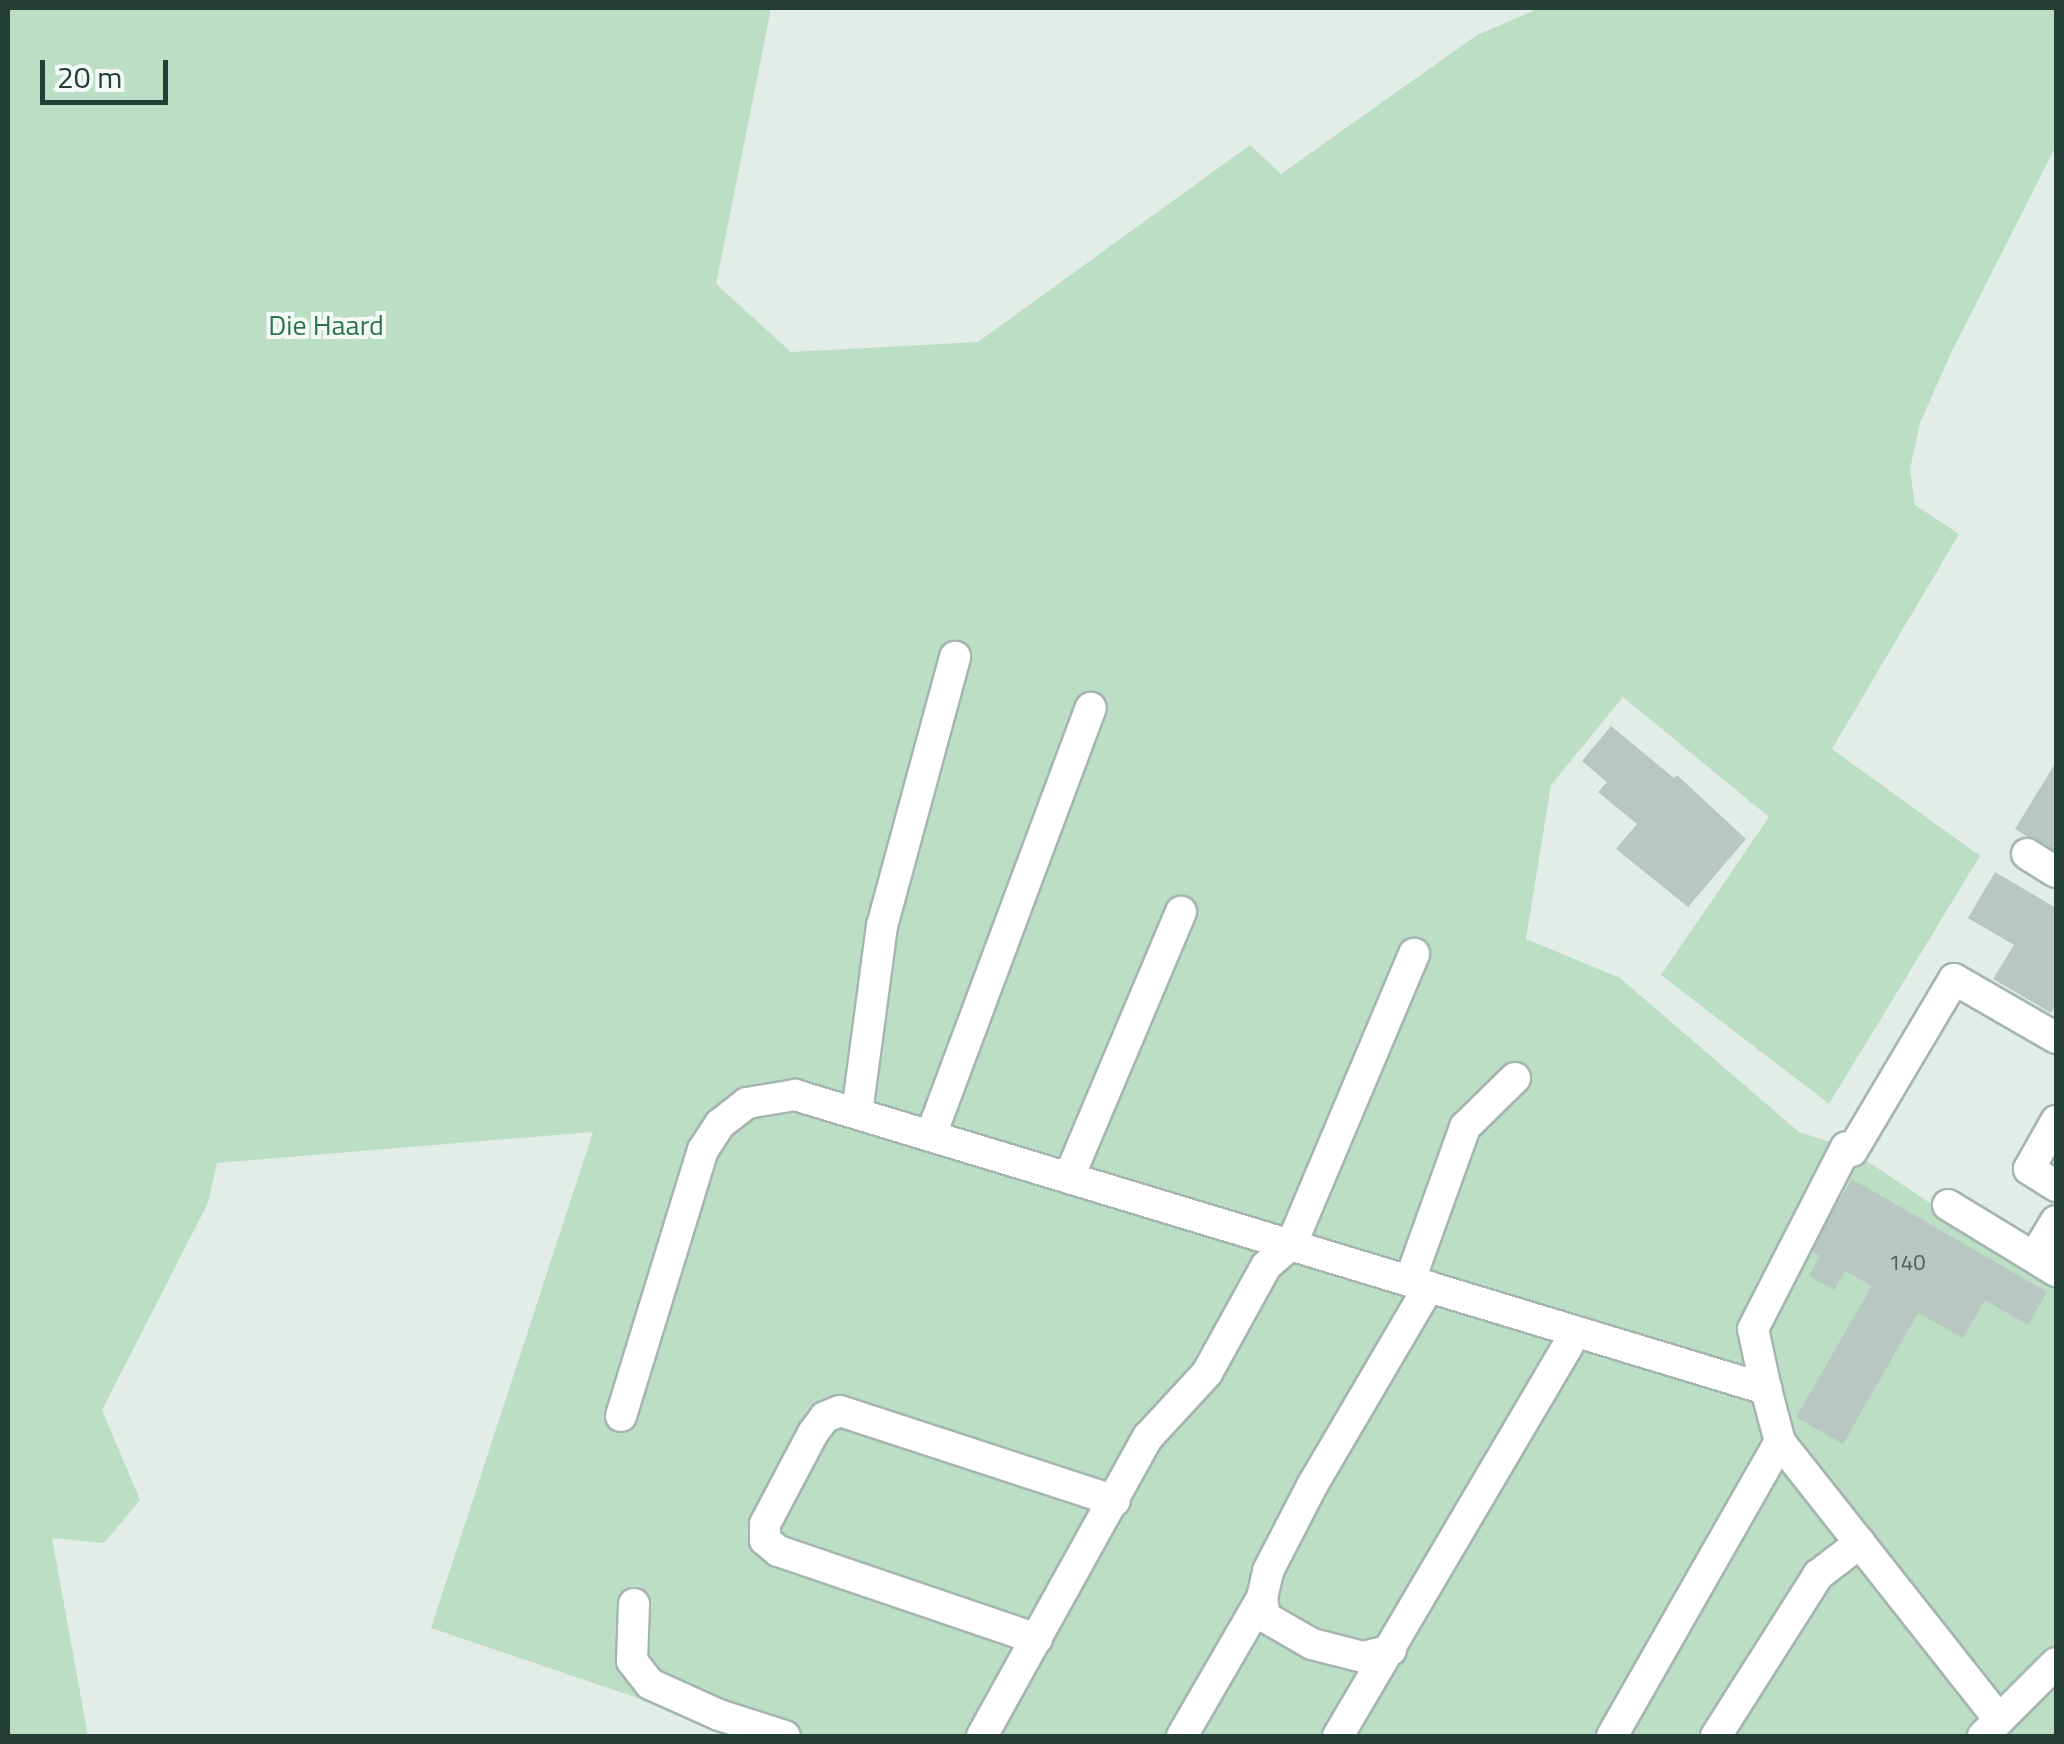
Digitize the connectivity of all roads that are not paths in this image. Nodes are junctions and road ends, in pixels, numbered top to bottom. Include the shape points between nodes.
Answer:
1 (955, 657) dead end
2 (1091, 708) dead end
3 (2027, 854) dead end
4 (2056, 872) edge
5 (1180, 912) dead end
6 (1414, 954) dead end
7 (2056, 1038) edge
8 (1515, 1078) dead end
9 (858, 1113) junction
10 (2056, 1122) edge
11 (931, 1135) junction
12 (1070, 1177) junction
13 (2056, 1186) edge
14 (1948, 1205) dead end
15 (2056, 1221) edge
16 (1292, 1243) junction
17 (2046, 1264) edge
18 (1419, 1283) junction
19 (1576, 1332) junction
20 (1766, 1389) junction
21 (621, 1416) dead end
22 (1780, 1442) junction
23 (1116, 1501) junction
24 (1860, 1543) junction
25 (1262, 1598) junction
26 (634, 1604) dead end
27 (1037, 1638) junction
28 (1391, 1650) junction
29 (2056, 1664) edge
30 (1991, 1728) edge
31 (786, 1736) edge
32 (982, 1736) edge
33 (1182, 1736) edge
34 (1338, 1736) edge
35 (1612, 1736) edge
36 (1716, 1736) edge

1 - 9 lane via 882,926
2 - 11 lane
3 - 4 lane
5 - 12 lane
6 - 16 lane
7 - 20 lane via 1954,980 1849,1149 1753,1330
8 - 18 lane via 1466,1127
9 - 11 lane
9 - 21 lane via 795,1095 770,1096 747,1103 720,1124 703,1150
10 - 13 lane via 2029,1169
11 - 12 lane
12 - 16 lane
14 - 17 lane
15 - 17 lane
16 - 18 lane
16 - 23 lane via 1266,1266 1207,1374 1148,1437
18 - 19 lane
18 - 25 lane via 1268,1571
19 - 20 lane
19 - 28 lane
20 - 22 lane
22 - 24 lane
22 - 35 lane
23 - 27 lane
23 - 27 lane via 840,1411 813,1433 764,1524 765,1540 778,1551
24 - 30 lane
24 - 36 lane via 1818,1575
25 - 28 lane via 1264,1617 1312,1644 1364,1657
25 - 33 lane
26 - 31 lane via 632,1660 650,1684
27 - 32 lane
28 - 34 lane
29 - 30 lane

